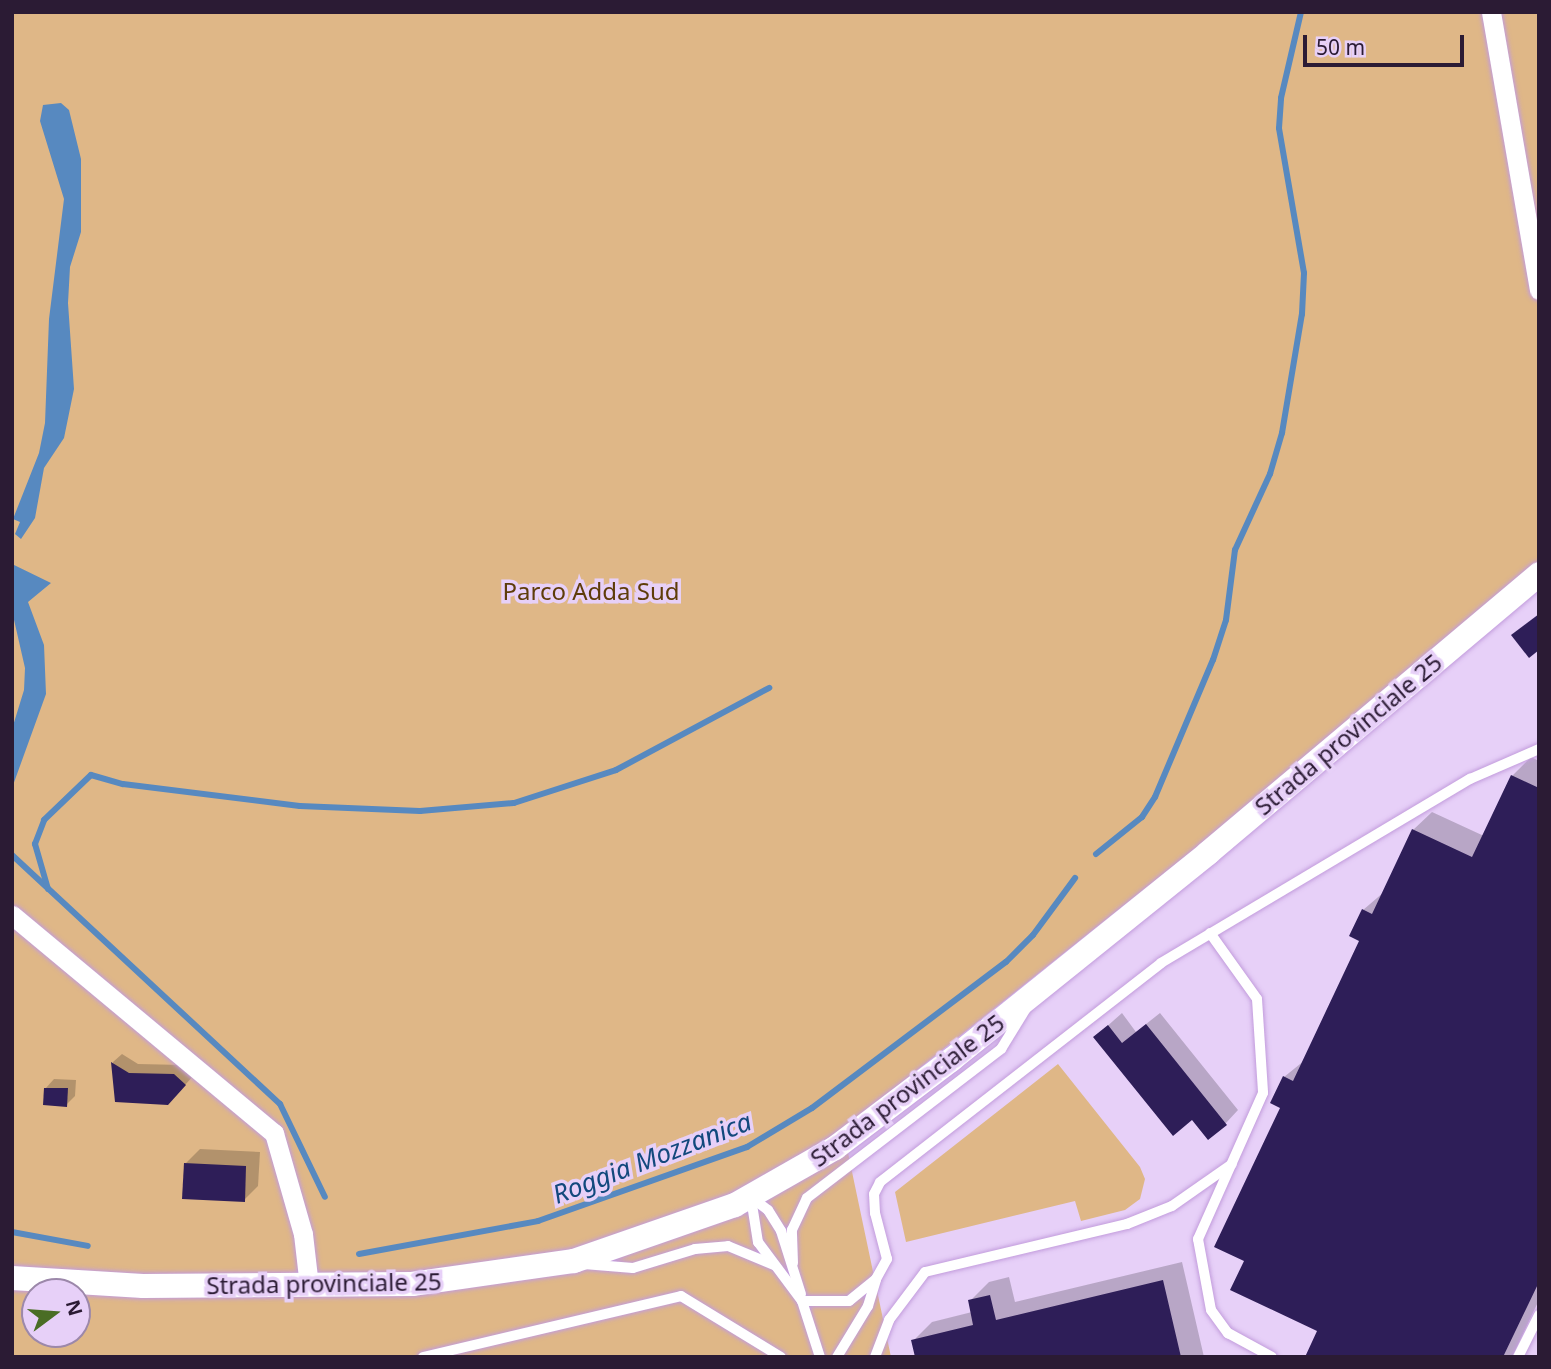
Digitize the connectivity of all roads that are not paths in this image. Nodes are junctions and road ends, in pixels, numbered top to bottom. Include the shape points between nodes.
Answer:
1 (1491, 12) edge
2 (1539, 290) edge
3 (1539, 573) edge
4 (1539, 749) edge
5 (12, 915) edge
6 (1210, 933) junction
7 (1031, 995) junction
8 (1235, 1161) junction
9 (751, 1197) junction
10 (574, 1261) junction
11 (793, 1263) junction
12 (774, 1265) junction
13 (12, 1278) edge
14 (876, 1279) junction
15 (309, 1286) junction
16 (802, 1301) junction
17 (1539, 1315) edge
18 (423, 1357) edge
19 (781, 1357) edge
20 (820, 1357) edge
21 (837, 1357) edge
22 (875, 1357) edge
23 (1272, 1357) edge
24 (1518, 1357) edge

1 - 2 street
3 - 7 street, Strada provinciale 25 via 1208,853
4 - 6 lane via 1470,779
5 - 15 street via 274,1133 303,1234
6 - 8 lane via 1257,999 1263,1093
6 - 14 lane via 1161,962 880,1182 874,1194 875,1213 887,1259
7 - 9 street, Strada provinciale 25 via 865,1127
7 - 11 lane via 1001,1049 807,1198 792,1230
8 - 22 lane via 1195,1193 1150,1216 925,1272 889,1320
8 - 23 lane via 1198,1239 1211,1310 1228,1333
9 - 10 street, Strada provinciale 25 via 655,1236
9 - 11 lane via 774,1218
9 - 12 lane via 754,1230
10 - 12 lane via 632,1268 695,1249 729,1246
10 - 15 street, Strada provinciale 25 via 412,1284
11 - 16 lane
12 - 16 lane
13 - 15 street, Strada provinciale 25 via 144,1286
14 - 16 lane via 849,1301
14 - 21 lane via 868,1306
16 - 20 lane
17 - 24 lane
18 - 19 lane via 681,1296

